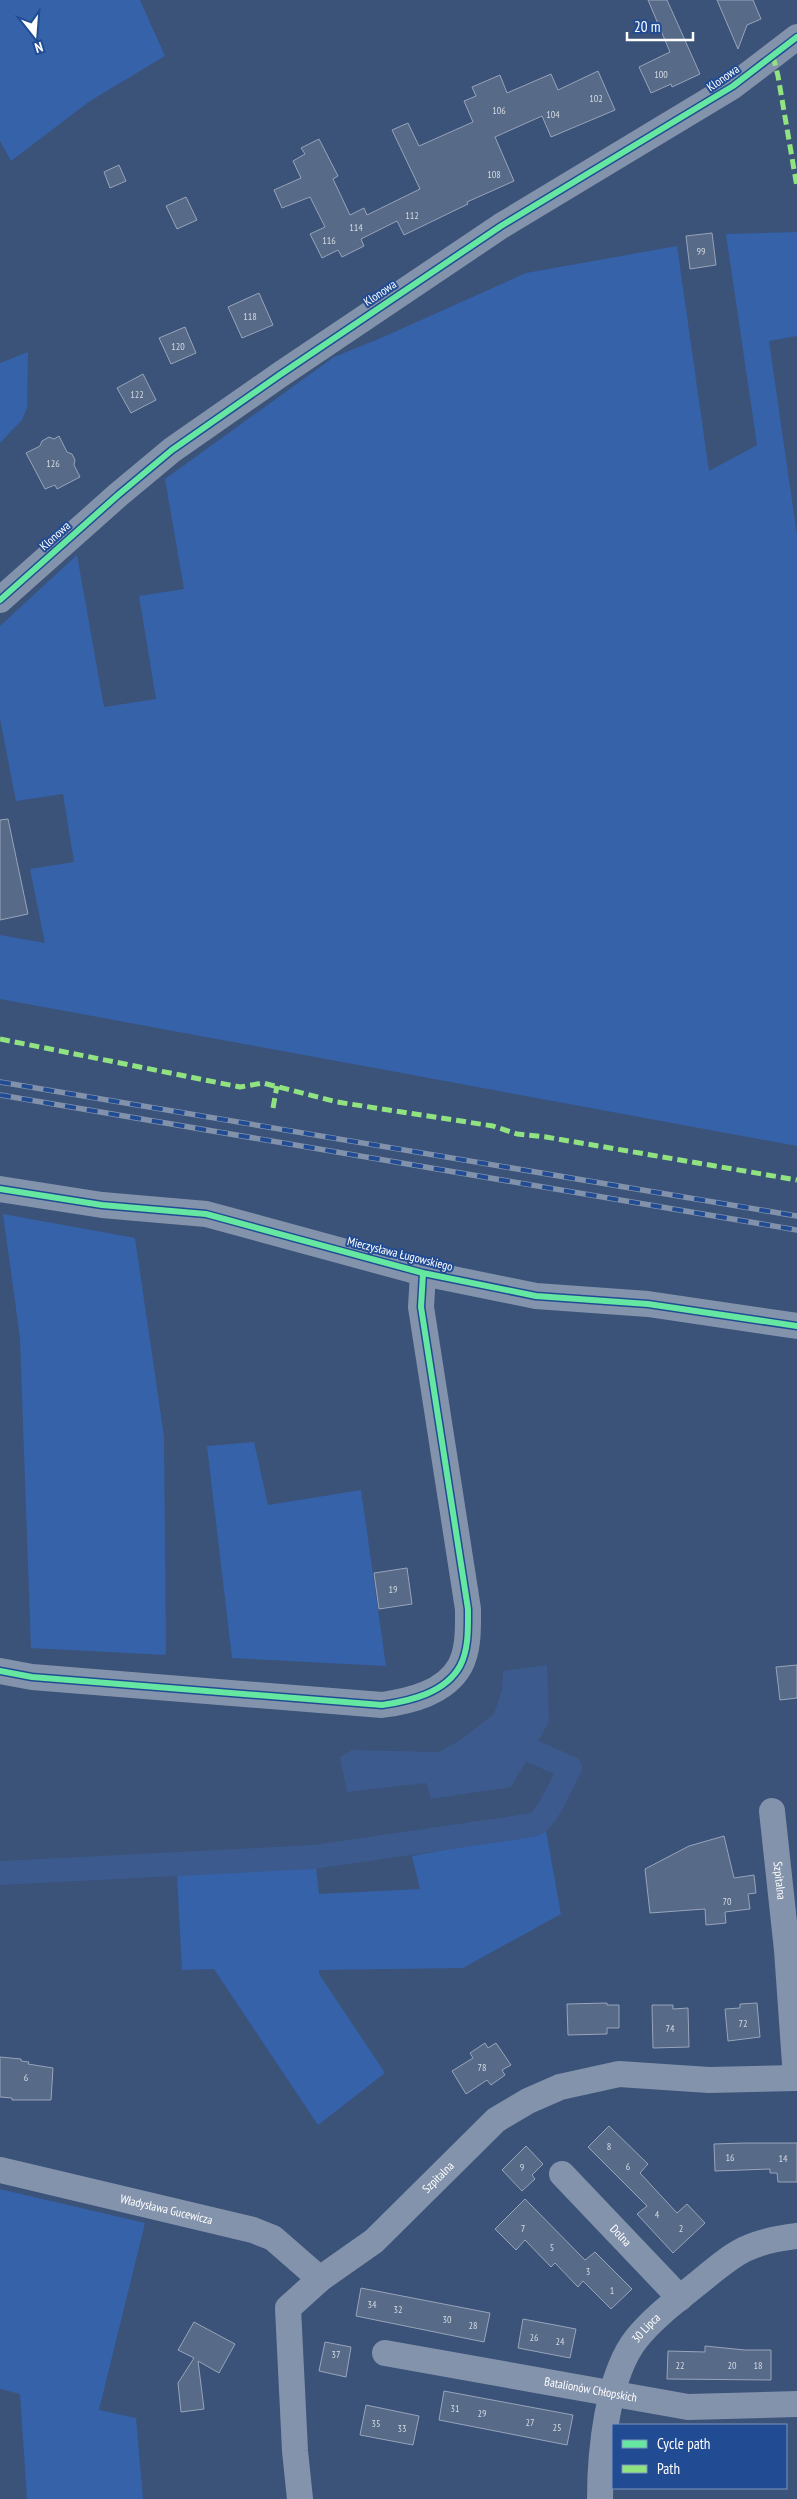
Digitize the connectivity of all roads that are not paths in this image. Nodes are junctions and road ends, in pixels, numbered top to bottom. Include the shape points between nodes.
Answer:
1 (797, 37) edge
2 (0, 600) edge
3 (0, 1189) edge
4 (423, 1274) junction
5 (797, 1326) edge
6 (0, 1671) edge
7 (772, 1811) dead end
8 (792, 1949) edge
9 (796, 2078) edge
10 (0, 2170) edge
11 (562, 2174) dead end
12 (797, 2236) edge
13 (320, 2279) junction
14 (680, 2298) junction
15 (385, 2353) dead end
16 (612, 2395) junction
17 (797, 2404) edge
18 (300, 2499) edge
19 (600, 2499) edge

1 - 2 street, Klonowa via 733,86 501,226 172,450
3 - 4 street, Mieczysława Ługowskiego via 102,1205 206,1214
4 - 5 street, Mieczysława Ługowskiego via 536,1296 648,1304
4 - 6 street via 421,1307 468,1608 467,1644 460,1667 445,1682 419,1697 382,1705 32,1677
7 - 8 street, Szpitalna
8 - 9 street, Szpitalna
9 - 13 street, Szpitalna via 709,2080 619,2074 560,2087 536,2097 496,2120 374,2241
10 - 13 street, Władysława Gucewicza via 253,2230 273,2238
11 - 14 street, Dolna
12 - 14 street, 30 Lipca via 745,2248
13 - 18 street, Szpitalna via 288,2308
14 - 16 street, 30 Lipca via 636,2339 620,2369
15 - 16 street, Batalionów Chłopskich
16 - 17 street, Batalionów Chłopskich via 688,2407
16 - 19 street, 30 Lipca via 601,2455

